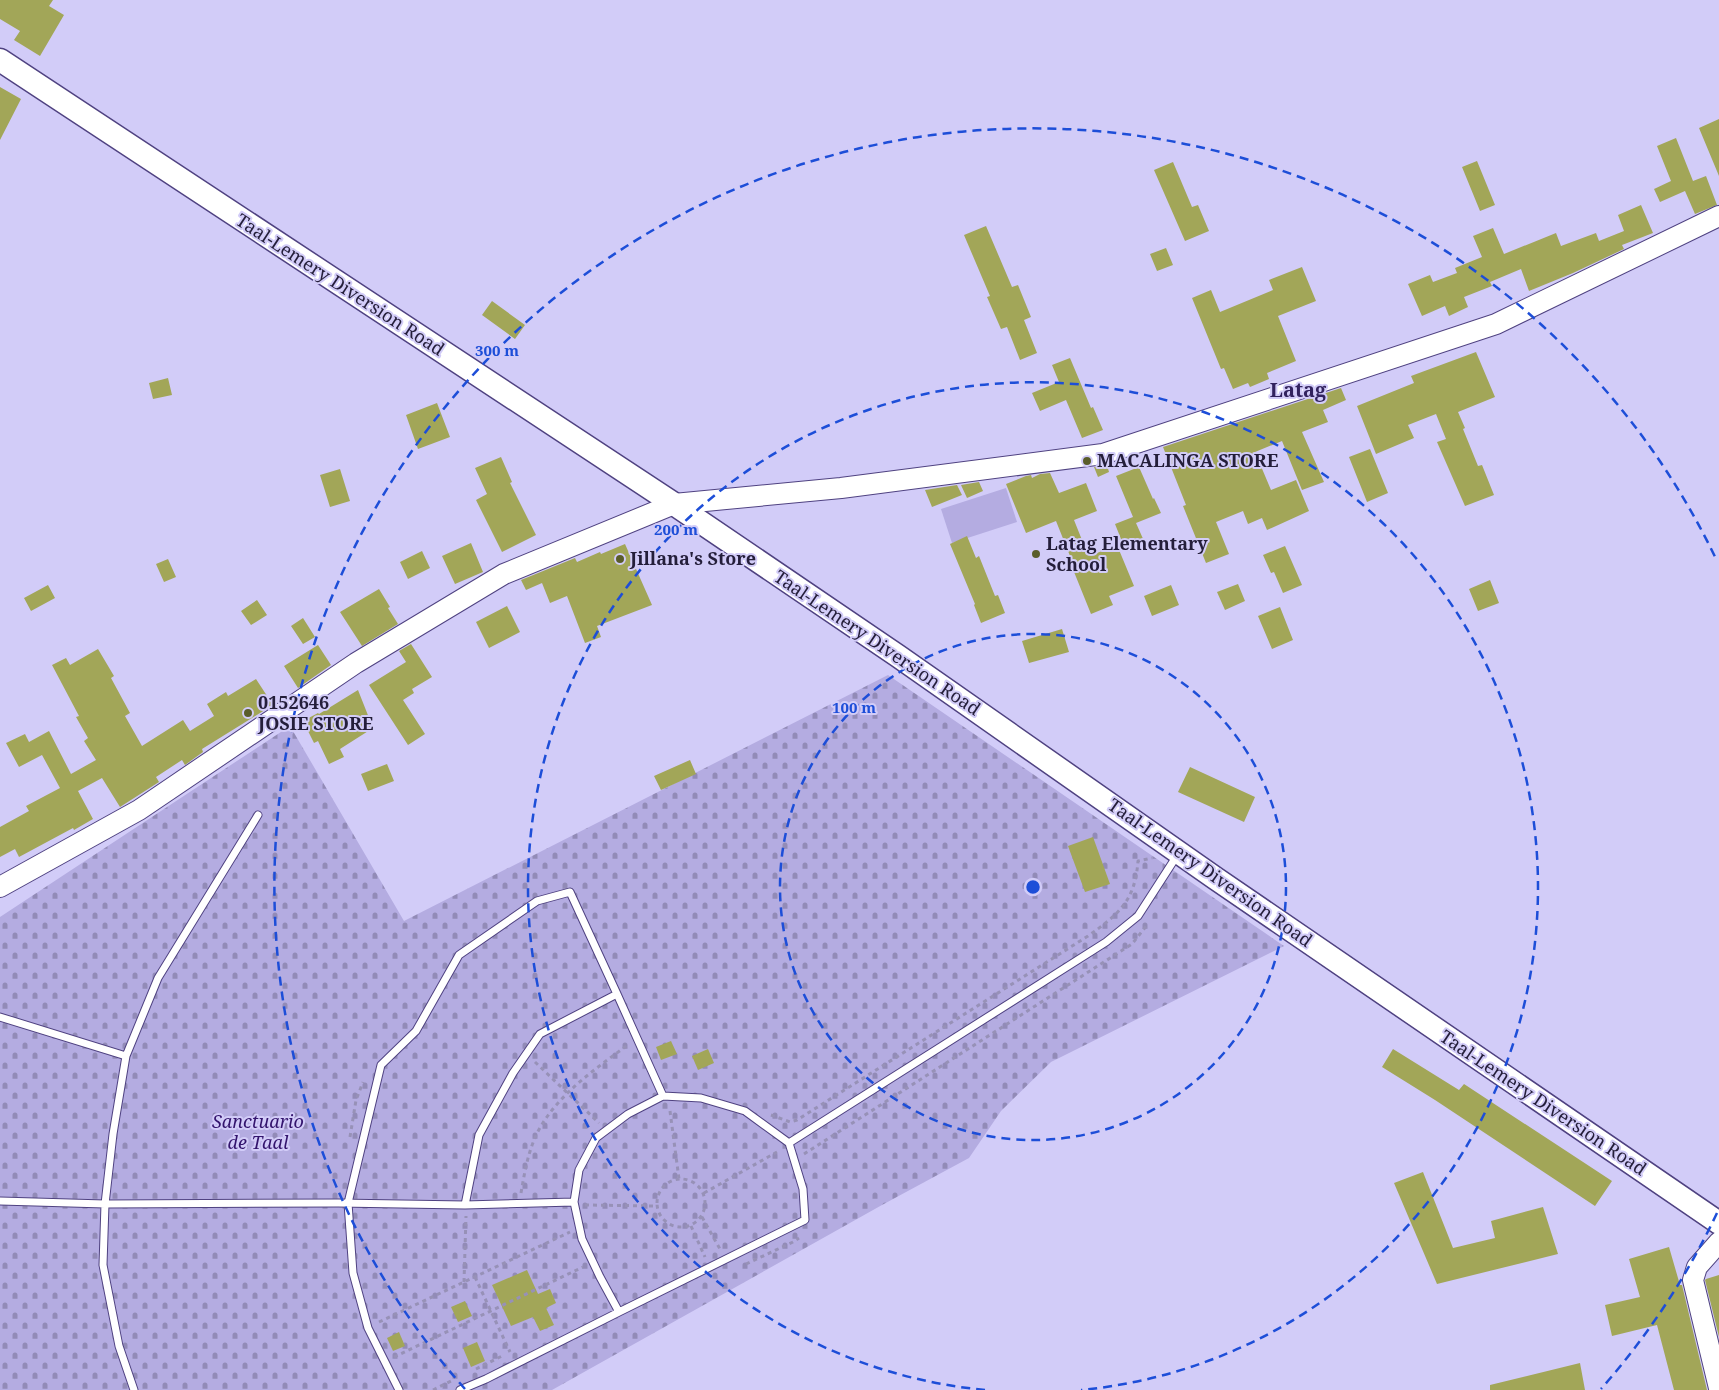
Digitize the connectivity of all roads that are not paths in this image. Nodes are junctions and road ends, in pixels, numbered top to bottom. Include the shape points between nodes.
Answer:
1 (0, 60) edge
2 (1719, 216) edge
3 (674, 504) junction
4 (258, 815) dead end
5 (1179, 852) junction
6 (0, 888) edge
7 (617, 994) junction
8 (0, 1017) edge
9 (126, 1056) junction
10 (663, 1096) junction
11 (790, 1143) junction
12 (0, 1201) edge
13 (574, 1202) junction
14 (105, 1204) junction
15 (348, 1204) junction
16 (465, 1205) junction
17 (1719, 1223) edge
18 (1719, 1242) edge
19 (618, 1312) junction
20 (1719, 1388) edge
21 (134, 1390) edge
22 (399, 1390) edge
23 (460, 1390) edge

1 - 3 main road, Taal-Lemery Diversion Road
2 - 3 street via 1496,324 1103,454 840,488
3 - 5 main road, Taal-Lemery Diversion Road
3 - 6 street via 504,574 356,663 139,810
4 - 9 lane via 158,978
5 - 11 lane via 1138,916 1106,942
5 - 17 main road, Taal-Lemery Diversion Road
7 - 10 lane
7 - 15 lane via 570,892 537,901 458,955 416,1031 381,1064
7 - 16 lane via 540,1034 513,1073 479,1135
8 - 9 lane
9 - 14 lane
10 - 11 lane via 701,1098 745,1111
10 - 13 lane via 628,1114 596,1138 580,1170
11 - 19 lane via 803,1189 805,1220
12 - 14 lane
13 - 16 lane
13 - 19 lane via 582,1239
14 - 15 lane
14 - 21 lane via 103,1265 119,1346
15 - 16 lane
15 - 22 lane via 353,1273 365,1319
18 - 20 street via 1697,1267 1694,1280
19 - 23 lane

